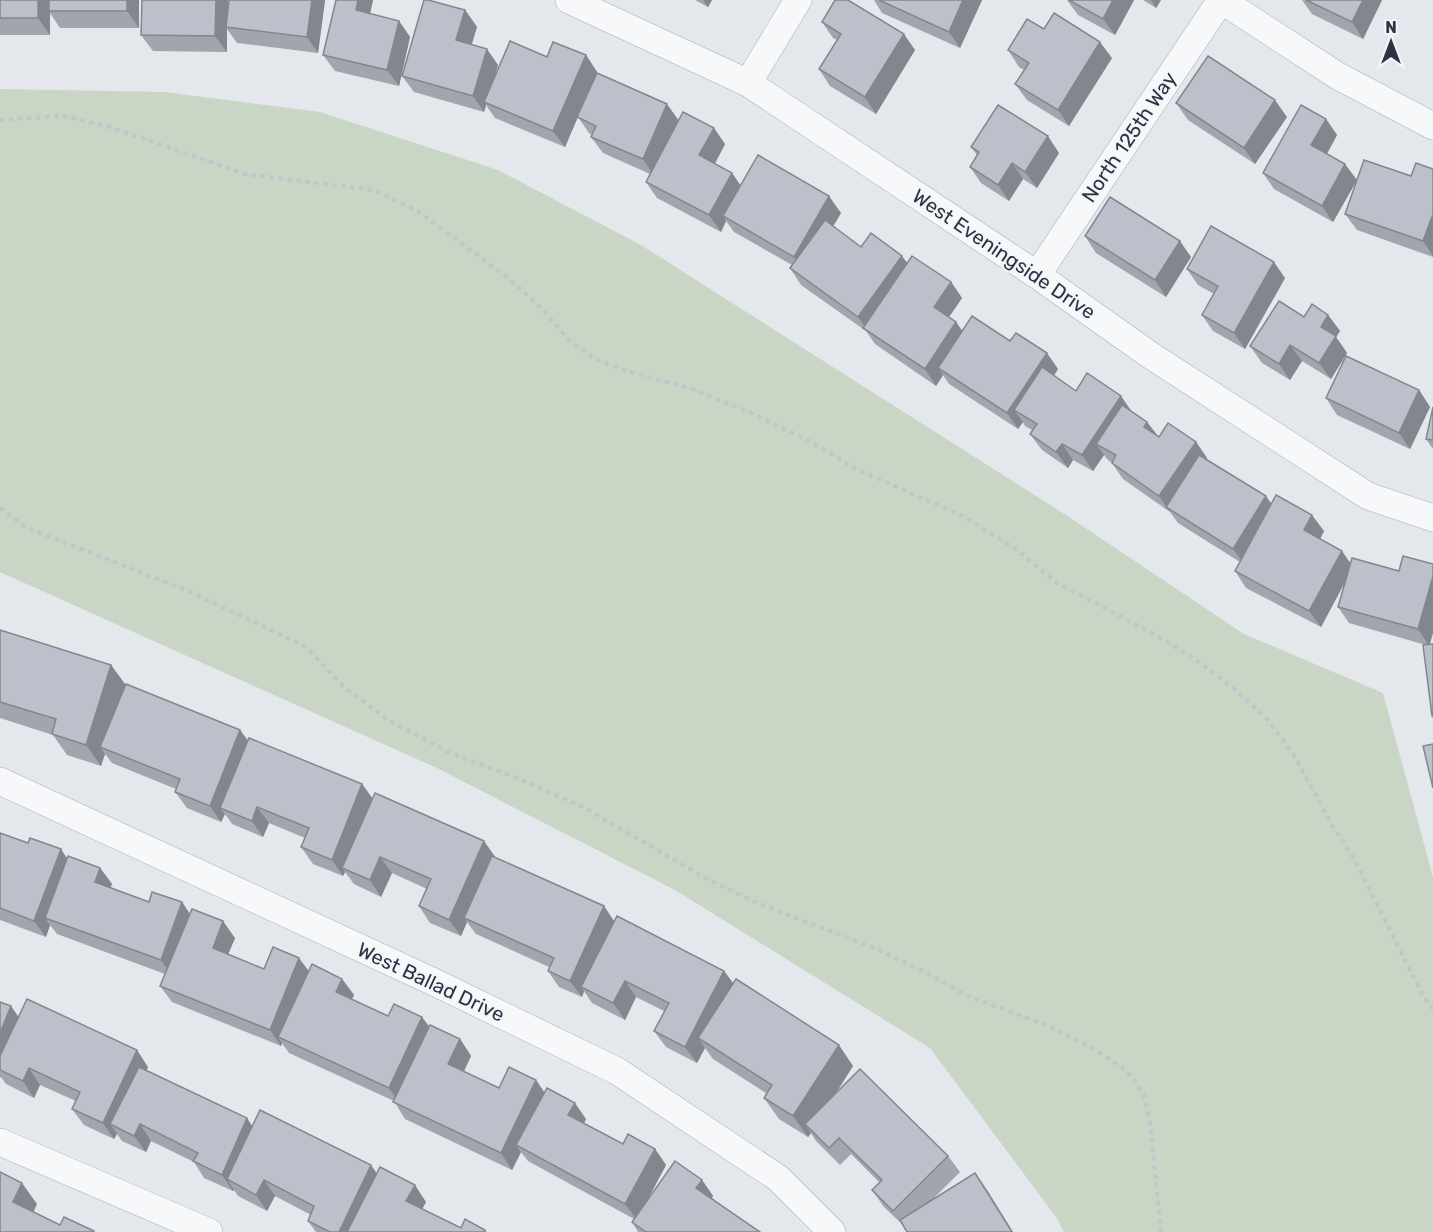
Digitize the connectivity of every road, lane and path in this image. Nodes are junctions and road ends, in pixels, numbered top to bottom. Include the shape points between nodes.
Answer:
1 (569, 0) edge
2 (798, 0) edge
3 (1221, 0) edge
4 (748, 83) junction
5 (0, 120) edge
6 (1433, 126) edge
7 (1037, 275) junction
8 (0, 508) edge
9 (1433, 518) edge
10 (0, 781) edge
11 (1433, 1009) edge
12 (0, 1143) edge
13 (209, 1232) edge
14 (832, 1232) edge
15 (1161, 1232) edge

1 - 4 street, West Eveningside Drive
2 - 4 street
3 - 6 street via 1338,76
3 - 7 street, North 125th Way
4 - 7 street, West Eveningside Drive
5 - 11 path via 63,116 110,127 245,174 373,190 417,211 512,281 568,339 593,358 690,388 806,439 856,469 963,516 1014,548 1057,583 1163,639 1198,661 1269,721 1295,757 1353,857
7 - 9 street, West Eveningside Drive via 1150,355 1368,496
8 - 15 path via 27,528 192,592 306,647 344,686 388,720 448,752 585,808 705,878 755,902 879,950 965,995 1051,1027 1094,1049 1127,1071 1143,1095 1150,1122
10 - 14 street, West Ballad Drive via 617,1071 778,1178
12 - 13 street

